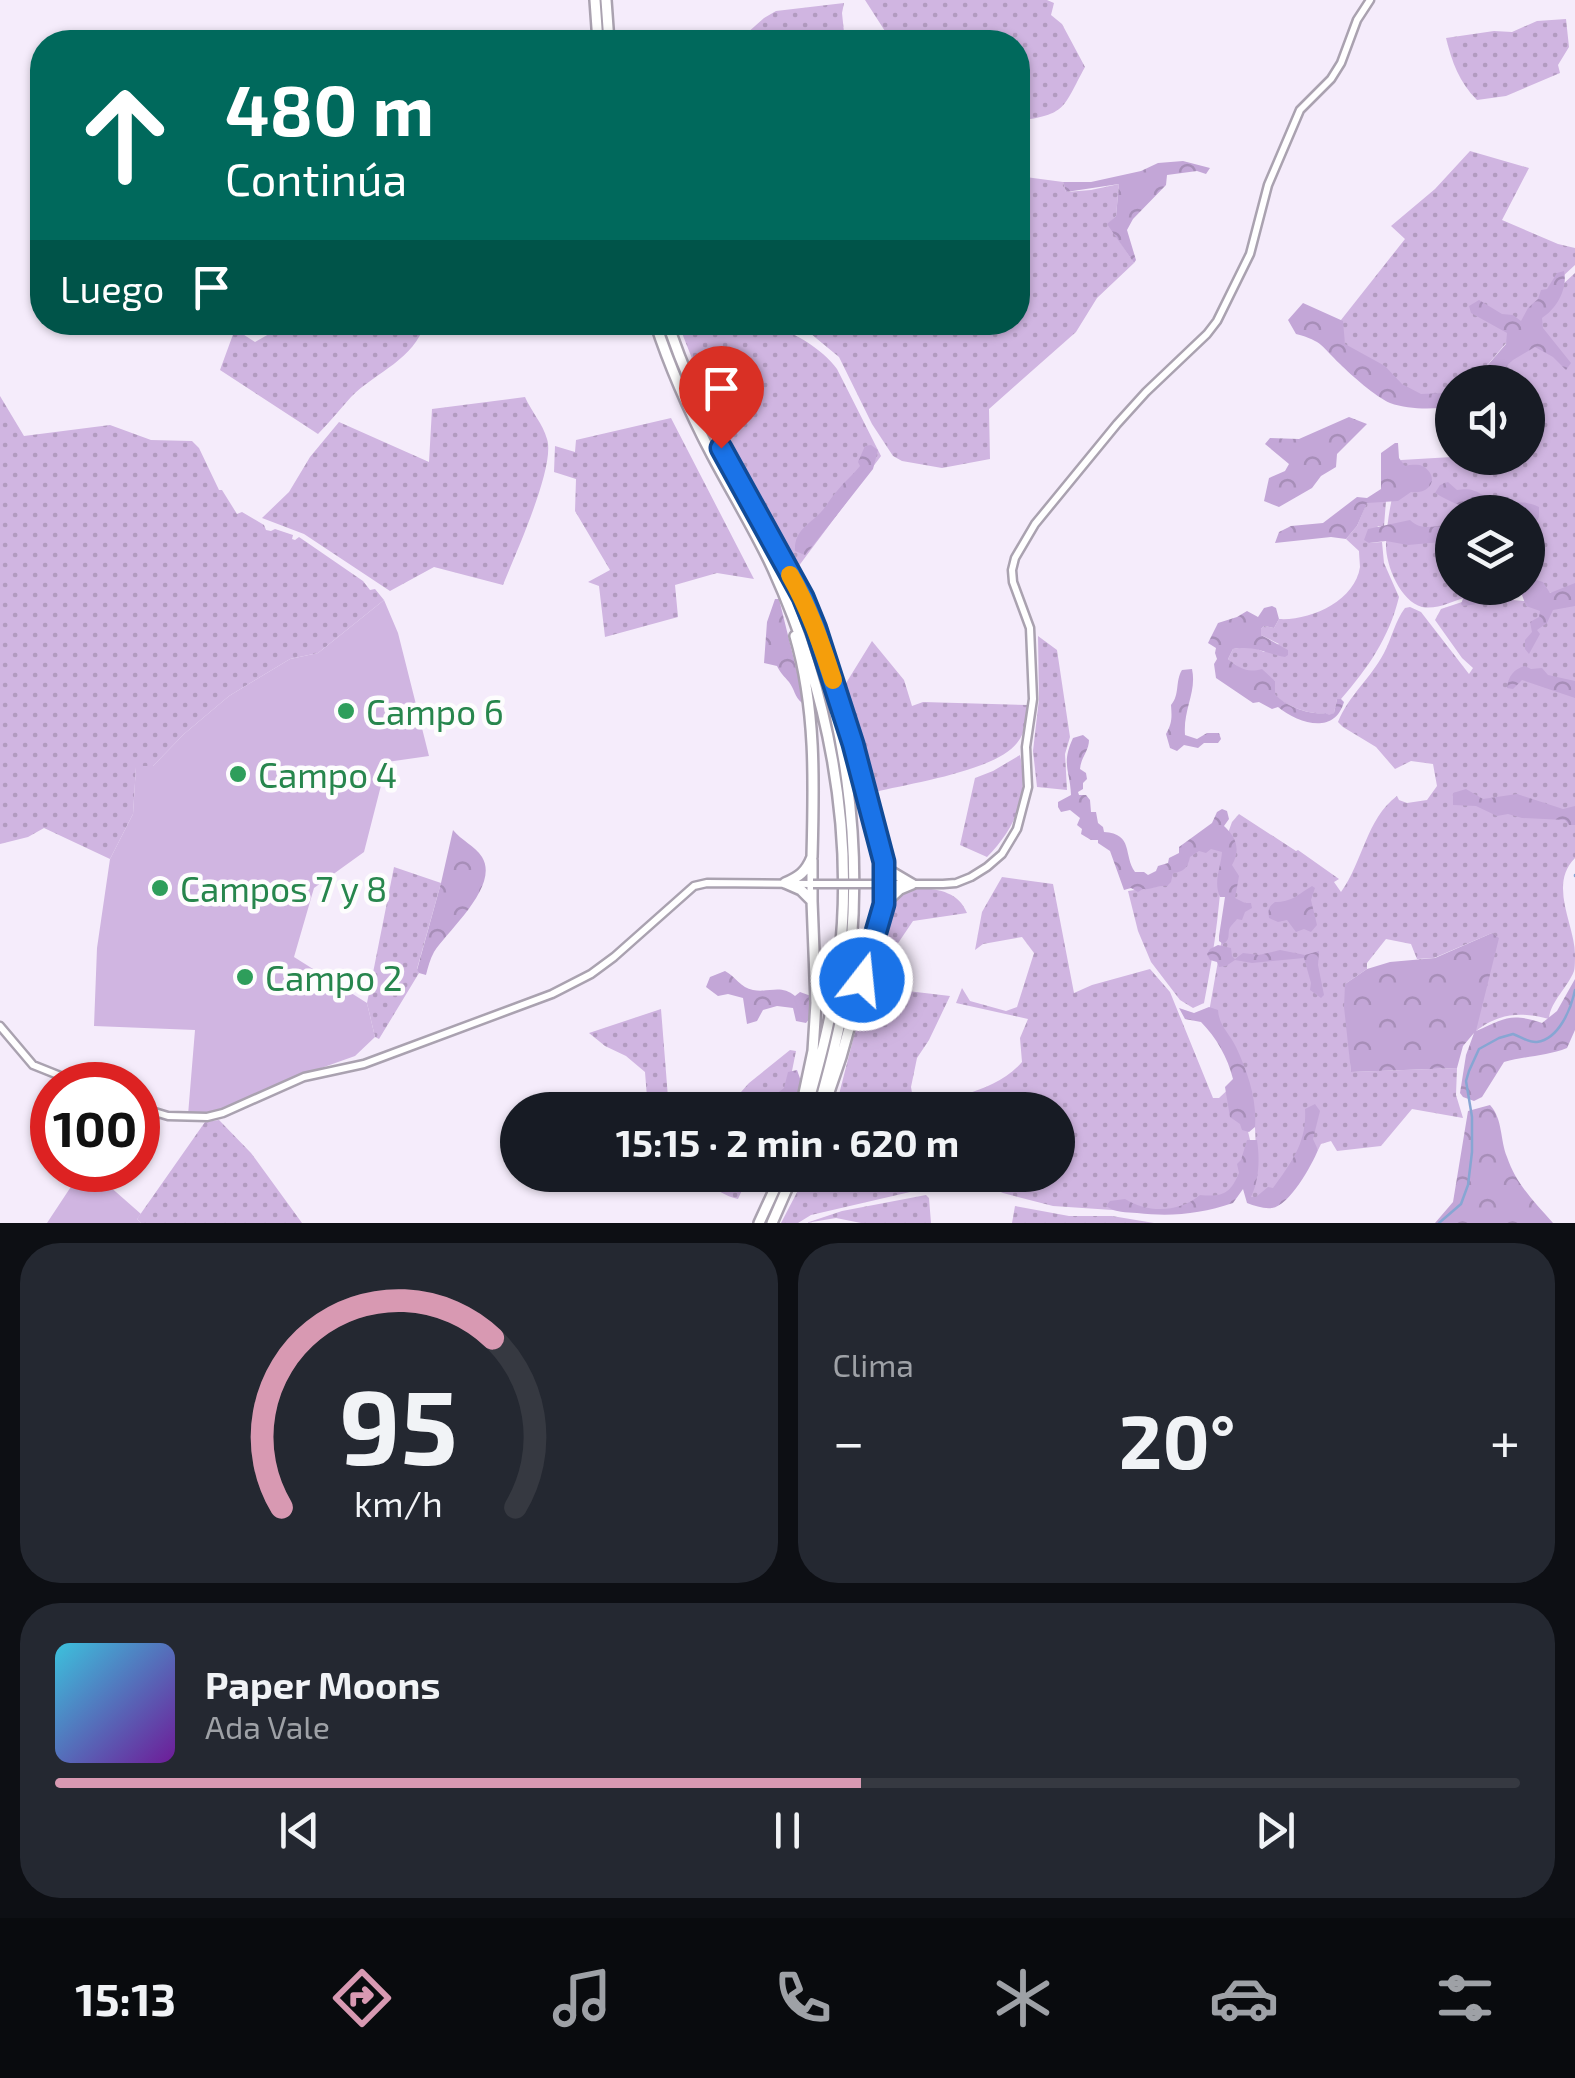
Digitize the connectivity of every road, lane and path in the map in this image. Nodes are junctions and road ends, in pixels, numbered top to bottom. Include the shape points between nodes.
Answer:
1 (596, 0) edge
2 (606, 0) edge
3 (1370, 0) edge
4 (597, 30) edge
5 (608, 30) edge
6 (660, 335) edge
7 (672, 335) edge
8 (783, 561) junction
9 (772, 567) junction
10 (812, 857) junction
11 (884, 862) junction
12 (785, 883) junction
13 (813, 884) junction
14 (884, 884) junction
15 (912, 884) junction
16 (812, 902) junction
17 (884, 904) junction
18 (0, 1026) edge
19 (30, 1062) edge
20 (807, 1092) edge
21 (810, 1092) edge
22 (824, 1092) edge
23 (827, 1092) edge
24 (160, 1114) edge
25 (774, 1192) edge
26 (786, 1192) edge
27 (760, 1223) edge
28 (772, 1223) edge

1 - 4 highway
2 - 5 highway
3 - 15 street via 1331,79 1300,110 1268,185 1250,254 1217,321 1117,424 1035,524 1016,558 1012,582 1030,628 1033,699 1028,787 1018,829 1002,854 971,877
6 - 9 highway via 711,454
7 - 8 highway via 721,448
8 - 11 highway via 816,629
8 - 22 highway via 832,700 854,855 850,964
9 - 10 highway via 804,666 815,772
9 - 21 highway via 821,701 841,828 839,961
10 - 12 highway via 807,870
10 - 13 highway
11 - 14 highway
11 - 15 highway
12 - 13 street
12 - 16 highway
12 - 24 street via 694,886 614,958 564,988 364,1064 304,1077 223,1114
13 - 14 street, bridge
13 - 16 highway
14 - 15 street
14 - 17 highway
15 - 17 highway
16 - 20 highway via 816,1004
17 - 23 highway
18 - 19 street
25 - 27 highway
26 - 28 highway

